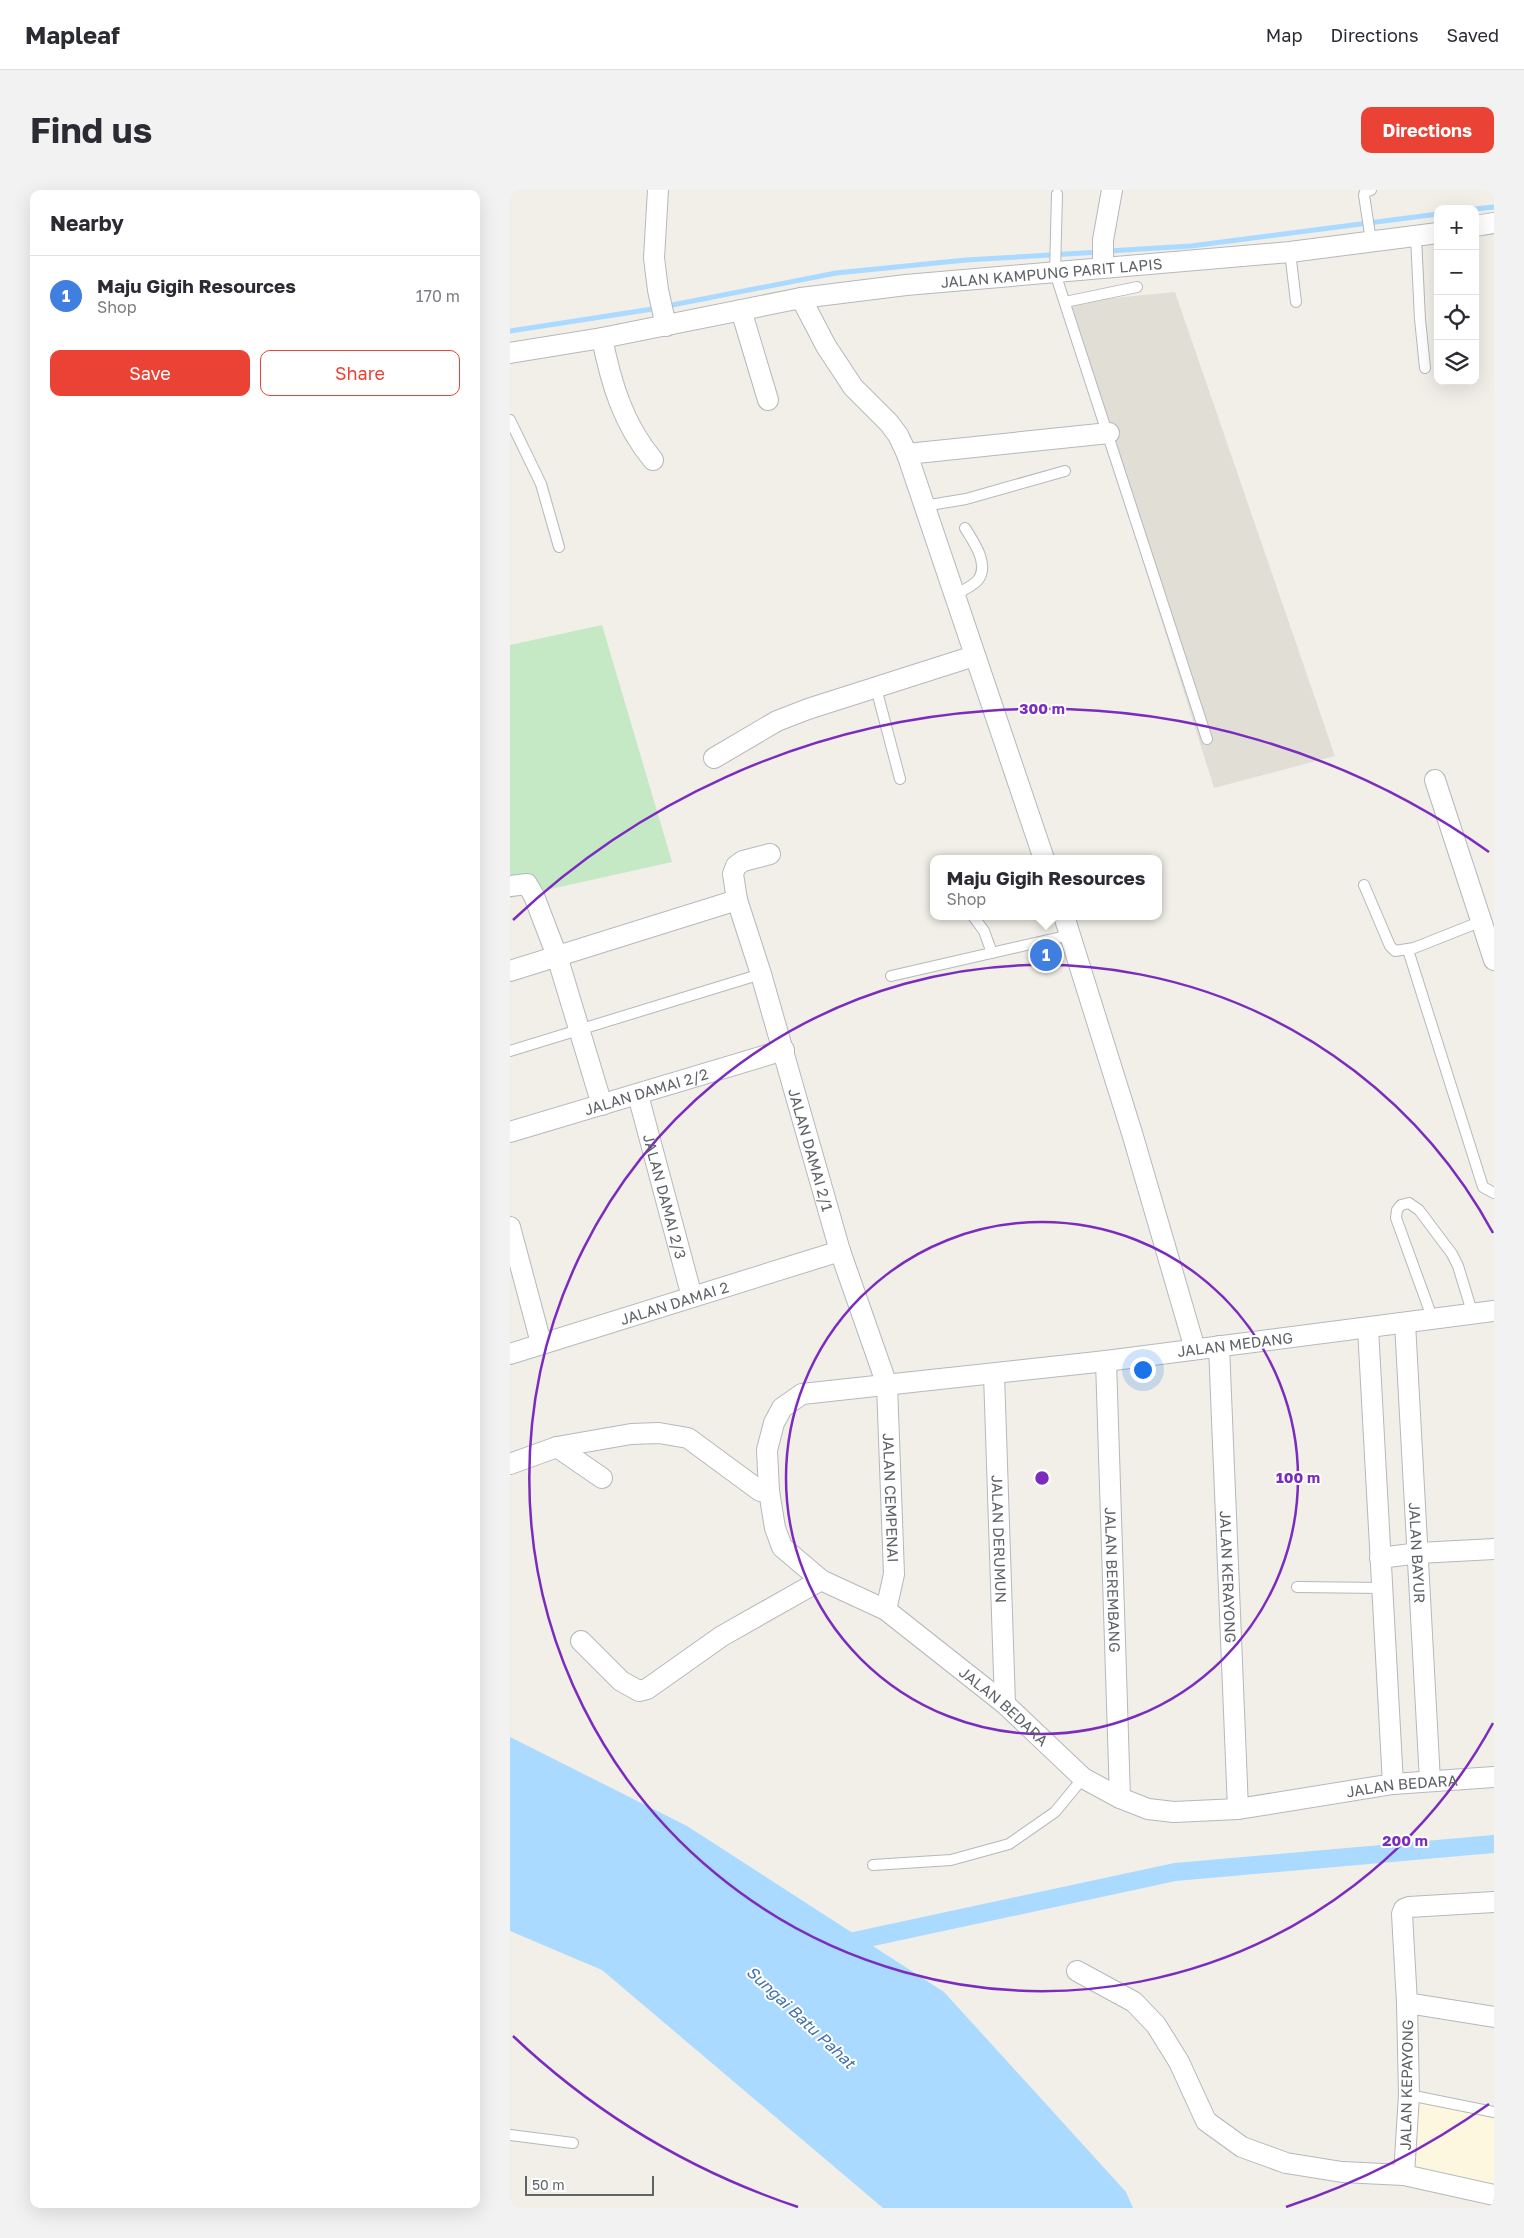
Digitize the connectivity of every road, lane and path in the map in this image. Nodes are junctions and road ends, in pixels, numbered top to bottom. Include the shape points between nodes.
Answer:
1 (658, 190) edge
2 (1112, 190) edge
3 (1371, 190) edge
4 (1057, 194) dead end
5 (1494, 223) edge
6 (1479, 225) edge
7 (1434, 234) edge
8 (1370, 235) junction
9 (1416, 237) junction
10 (1290, 252) junction
11 (1103, 255) junction
12 (1055, 264) junction
13 (1137, 287) dead end
14 (800, 298) junction
15 (1065, 302) junction
16 (1296, 302) dead end
17 (662, 308) junction
18 (741, 310) junction
19 (602, 338) junction
20 (510, 353) edge
21 (1425, 368) dead end
22 (768, 400) dead end
23 (510, 420) edge
24 (1109, 433) junction
25 (907, 454) junction
26 (653, 460) dead end
27 (1065, 471) dead end
28 (924, 506) junction
29 (966, 528) dead end
30 (559, 547) dead end
31 (954, 595) junction
32 (974, 656) junction
33 (876, 688) junction
34 (1207, 739) dead end
35 (714, 758) dead end
36 (900, 779) dead end
37 (1435, 780) dead end
38 (770, 854) dead end
39 (1043, 855) edge
40 (1364, 885) dead end
41 (510, 886) edge
42 (737, 900) junction
43 (976, 920) edge
44 (1065, 920) edge
45 (1482, 921) junction
46 (1070, 935) junction
47 (1408, 950) junction
48 (992, 953) junction
49 (557, 956) junction
50 (1494, 960) edge
51 (510, 970) edge
52 (762, 974) junction
53 (891, 976) dead end
54 (580, 1029) junction
55 (784, 1050) junction
56 (510, 1051) edge
57 (638, 1095) junction
58 (602, 1105) junction
59 (510, 1132) edge
60 (1494, 1193) edge
61 (510, 1227) edge
62 (840, 1251) junction
63 (692, 1297) junction
64 (1494, 1311) edge
65 (1473, 1315) junction
66 (1433, 1320) junction
67 (1406, 1323) junction
68 (1368, 1328) junction
69 (542, 1343) junction
70 (1219, 1346) junction
71 (1195, 1349) junction
72 (510, 1354) edge
73 (1106, 1361) junction
74 (994, 1374) junction
75 (887, 1385) junction
76 (557, 1447) junction
77 (510, 1464) edge
78 (602, 1478) dead end
79 (769, 1490) junction
80 (1494, 1549) edge
81 (1419, 1553) junction
82 (1380, 1558) junction
83 (821, 1580) junction
84 (1297, 1587) dead end
85 (1381, 1588) junction
86 (886, 1610) junction
87 (581, 1641) dead end
88 (1005, 1704) junction
89 (1083, 1778) junction
90 (1494, 1778) edge
91 (1430, 1781) junction
92 (1393, 1784) junction
93 (1120, 1798) junction
94 (1238, 1809) junction
95 (873, 1865) dead end
96 (1494, 1902) edge
97 (1077, 1971) dead end
98 (1407, 2003) junction
99 (1494, 2017) edge
100 (1409, 2095) junction
101 (1494, 2112) edge
102 (510, 2134) edge
103 (573, 2143) dead end
104 (1404, 2175) junction
105 (1494, 2195) edge

1 - 17 street via 654,258
2 - 11 street
3 - 8 lane via 1364,196
4 - 12 lane
5 - 6 street
7 - 9 street, JALAN KAMPUNG PARIT LAPIS
8 - 9 street, JALAN KAMPUNG PARIT LAPIS
8 - 10 street, JALAN KAMPUNG PARIT LAPIS
9 - 21 lane
10 - 11 street, JALAN KAMPUNG PARIT LAPIS
10 - 16 lane
11 - 12 street, JALAN KAMPUNG PARIT LAPIS
12 - 14 street, JALAN KAMPUNG PARIT LAPIS
12 - 15 lane
13 - 15 lane
14 - 18 street, JALAN KAMPUNG PARIT LAPIS
14 - 25 street via 853,387 889,423
15 - 24 lane
17 - 18 street, JALAN KAMPUNG PARIT LAPIS
17 - 19 street, JALAN KAMPUNG PARIT LAPIS
18 - 22 street
19 - 20 street, JALAN KAMPUNG PARIT LAPIS
19 - 26 street via 609,373 625,418
23 - 30 lane via 541,484
24 - 25 street
24 - 34 lane
25 - 28 street
27 - 28 lane via 966,499
28 - 31 street
29 - 31 lane via 982,559 981,576
31 - 32 street
32 - 33 street
32 - 39 street
33 - 35 street via 777,722
33 - 36 lane
37 - 45 street
38 - 42 street, JALAN DAMAI 2/1 via 736,866 733,874
40 - 47 lane via 1390,946 1395,951
41 - 49 street via 527,884
42 - 49 street
42 - 52 street, JALAN DAMAI 2/1
43 - 48 lane
44 - 46 street
45 - 47 lane
45 - 50 street
46 - 48 lane
46 - 71 street
47 - 60 lane via 1483,1187
48 - 53 lane
49 - 51 street
49 - 54 street
52 - 54 lane
52 - 55 street, JALAN DAMAI 2/1
54 - 56 lane
54 - 58 street
55 - 57 street, JALAN DAMAI 2/2
55 - 62 street, JALAN DAMAI 2/1
57 - 58 street, JALAN DAMAI 2/2
57 - 63 street, JALAN DAMAI 2/3
58 - 59 street, JALAN DAMAI 2/2
61 - 69 street
62 - 63 street, JALAN DAMAI 2
62 - 75 street, JALAN DAMAI 2/1
63 - 69 street, JALAN DAMAI 2
64 - 65 street, JALAN MEDANG
65 - 66 street, JALAN MEDANG
65 - 66 lane via 1452,1254 1419,1210 1409,1203 1401,1205 1396,1218
66 - 67 street, JALAN MEDANG
67 - 68 street, JALAN MEDANG
67 - 81 street, JALAN BAYUR
68 - 70 street, JALAN MEDANG
68 - 82 street
69 - 72 street, JALAN DAMAI 2
70 - 71 street, JALAN MEDANG
70 - 94 street, JALAN KERAYONG
71 - 73 street, JALAN MEDANG
73 - 74 street, JALAN MEDANG
73 - 93 street, JALAN BEREMBANG
74 - 75 street, JALAN MEDANG
74 - 88 street, JALAN DERUMUN
75 - 79 street, JALAN BEDARA via 802,1394 782,1408 767,1450
75 - 86 street, JALAN CEMPENAI via 894,1574
76 - 77 street
76 - 78 street
76 - 79 street via 631,1434 659,1433 688,1438 760,1491
79 - 83 street, JALAN BEDARA via 775,1528 782,1547
80 - 81 street
81 - 82 street
81 - 91 street, JALAN BAYUR
82 - 85 street
83 - 86 street, JALAN BEDARA
83 - 87 street via 722,1636 647,1689 639,1691 620,1681
84 - 85 lane
85 - 92 street
86 - 88 street, JALAN BEDARA
88 - 89 street, JALAN BEDARA
89 - 93 street, JALAN BEDARA
89 - 95 lane via 1055,1812 1009,1844 952,1860
90 - 91 street, JALAN BEDARA
91 - 92 street, JALAN BEDARA
92 - 94 street, JALAN BEDARA
93 - 94 street, JALAN BEDARA via 1148,1809 1174,1812
96 - 98 street, JALAN KEPAYONG via 1404,1909
97 - 104 street via 1134,2002 1156,2025 1179,2062 1206,2121 1242,2147 1286,2163 1342,2172
98 - 99 street
98 - 100 street, JALAN KEPAYONG
100 - 101 lane
100 - 104 street, JALAN KEPAYONG
102 - 103 lane
104 - 105 street

